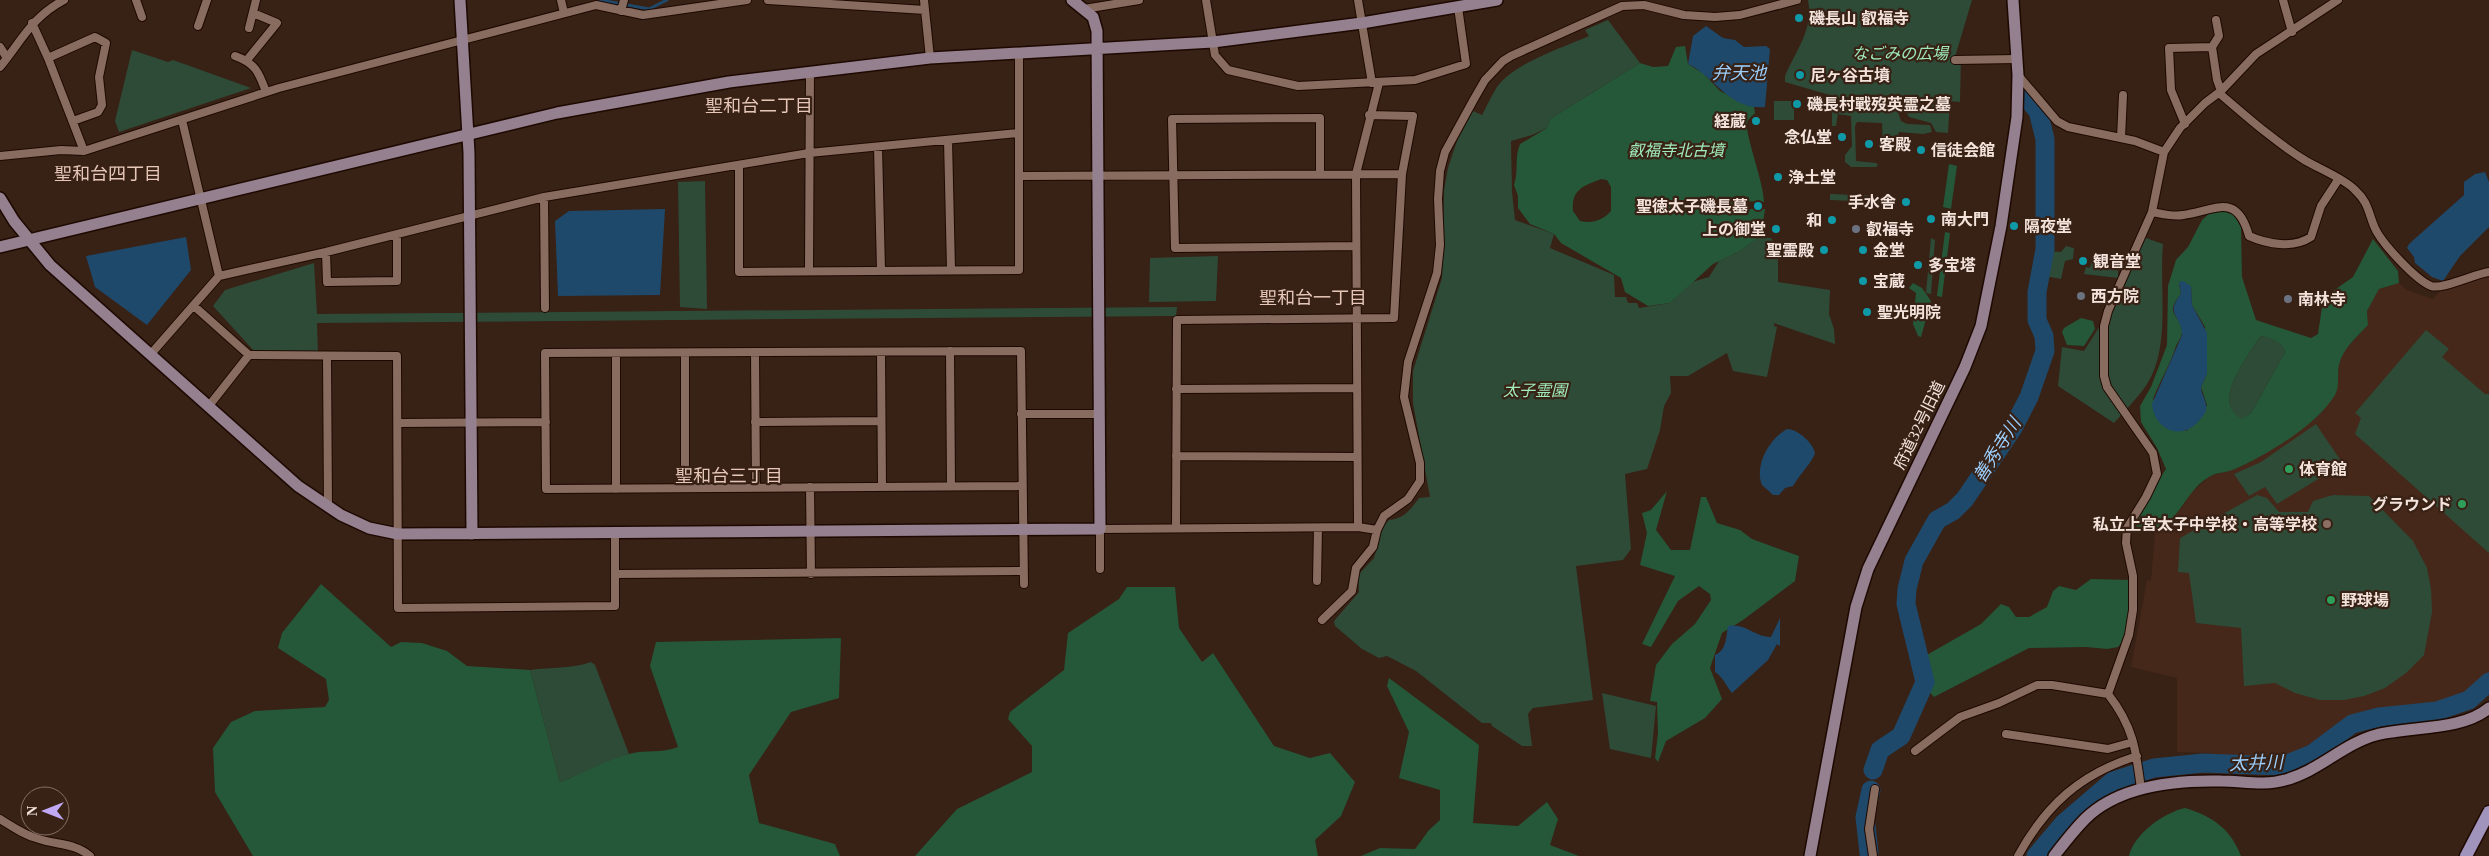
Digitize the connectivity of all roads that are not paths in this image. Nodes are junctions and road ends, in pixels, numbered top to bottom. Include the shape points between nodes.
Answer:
1 (64, 0) edge
2 (136, 0) edge
3 (207, 0) edge
4 (256, 0) edge
5 (460, 0) edge
6 (561, 0) edge
7 (624, 0) edge
8 (747, 0) edge
9 (768, 0) edge
10 (924, 0) edge
11 (1072, 0) edge
12 (1140, 0) edge
13 (1206, 0) edge
14 (1358, 0) edge
15 (1497, 0) edge
16 (1798, 0) edge
17 (2013, 0) edge
18 (2283, 0) edge
19 (2338, 0) edge
20 (1458, 7) junction
21 (1084, 9) junction
22 (925, 10) junction
23 (621, 11) junction
24 (253, 13) junction
25 (564, 13) junction
26 (142, 18) dead end
27 (2216, 20) dead end
28 (32, 23) junction
29 (1362, 23) junction
30 (198, 26) dead end
31 (249, 28) dead end
32 (2292, 32) junction
33 (462, 40) junction
34 (1213, 42) junction
35 (0, 47) edge
36 (2212, 47) junction
37 (1097, 49) junction
38 (1019, 52) junction
39 (234, 56) dead end
40 (7, 58) junction
41 (48, 58) junction
42 (930, 58) junction
43 (2016, 59) junction
44 (248, 60) junction
45 (1955, 60) dead end
46 (0, 67) edge
47 (810, 71) junction
48 (2018, 75) junction
49 (1375, 83) junction
50 (266, 92) junction
51 (2220, 92) junction
52 (2123, 95) dead end
53 (1370, 115) junction
54 (73, 120) junction
55 (182, 120) junction
56 (2184, 124) junction
57 (1019, 133) junction
58 (468, 134) junction
59 (2121, 138) junction
60 (948, 140) junction
61 (878, 147) junction
62 (84, 151) junction
63 (2164, 152) junction
64 (809, 153) junction
65 (0, 156) edge
66 (739, 165) junction
67 (1320, 174) junction
68 (1356, 174) junction
69 (1402, 174) junction
70 (1097, 175) junction
71 (1174, 175) junction
72 (1020, 176) junction
73 (2338, 180) junction
74 (544, 197) junction
75 (0, 198) edge
76 (200, 200) junction
77 (2152, 212) junction
78 (470, 216) junction
79 (397, 234) junction
80 (30, 241) junction
81 (1355, 246) junction
82 (0, 247) edge
83 (326, 252) junction
84 (951, 269) junction
85 (881, 270) junction
86 (809, 271) junction
87 (2489, 272) edge
88 (219, 276) junction
89 (194, 306) junction
90 (545, 308) dead end
91 (1356, 318) junction
92 (950, 351) junction
93 (755, 352) junction
94 (881, 352) junction
95 (616, 353) junction
96 (685, 353) junction
97 (150, 355) junction
98 (249, 355) junction
99 (327, 357) junction
100 (1356, 388) junction
101 (1176, 389) junction
102 (208, 407) junction
103 (1021, 414) junction
104 (1099, 414) junction
105 (881, 421) junction
106 (546, 422) junction
107 (755, 422) junction
108 (398, 423) junction
109 (471, 423) junction
110 (1176, 456) junction
111 (1357, 457) junction
112 (882, 486) junction
113 (951, 486) junction
114 (1022, 486) junction
115 (756, 487) junction
116 (810, 487) junction
117 (685, 488) junction
118 (616, 489) junction
119 (328, 508) junction
120 (1358, 527) junction
121 (1176, 528) junction
122 (1318, 528) junction
123 (1100, 529) junction
124 (1023, 530) junction
125 (1377, 530) junction
126 (812, 532) junction
127 (615, 533) junction
128 (398, 534) junction
129 (472, 534) junction
130 (1100, 569) dead end
131 (1023, 572) junction
132 (615, 574) junction
133 (812, 574) junction
134 (1317, 581) dead end
135 (1024, 584) dead end
136 (1322, 620) dead end
137 (2108, 694) junction
138 (2489, 708) edge
139 (2006, 734) dead end
140 (2133, 742) junction
141 (1915, 751) dead end
142 (2137, 757) junction
143 (2140, 786) junction
144 (1875, 789) dead end
145 (2489, 812) edge
146 (0, 819) edge
147 (90, 856) edge
148 (1810, 856) edge
149 (1873, 856) edge
150 (2018, 856) edge
151 (2054, 856) edge
152 (2466, 856) edge

1 - 28 street
2 - 26 street
3 - 30 street
4 - 24 street
5 - 33 street
6 - 25 street
7 - 23 street
8 - 23 street via 643,15
9 - 22 street
10 - 22 street
11 - 21 street
12 - 21 street
13 - 34 street
14 - 29 street
15 - 20 street
16 - 125 street via 1715,18 1684,15 1644,5 1622,6 1511,56 1485,80 1445,152 1438,199 1440,245 1437,273 1407,368 1406,408 1420,463 1420,481 1408,499 1384,516
17 - 43 street, 府道32号旧道
18 - 32 street
19 - 32 street
20 - 29 street
20 - 49 street via 1466,64 1415,80
21 - 37 street via 1096,24
22 - 42 street
23 - 25 street via 596,5
24 - 31 street
24 - 44 street via 277,23
25 - 33 street
27 - 36 street via 2219,36
28 - 40 street
28 - 41 street
29 - 34 street
29 - 49 street
32 - 51 street via 2256,54
33 - 50 street
33 - 58 street
34 - 37 street
34 - 49 street via 1215,55 1228,70 1298,86
35 - 40 street
36 - 51 street
36 - 56 street via 2169,48 2171,90
37 - 38 street
37 - 70 street
38 - 42 street
38 - 57 street
39 - 44 street
40 - 46 street
41 - 54 street
41 - 54 street via 95,37 106,43 99,78 102,105 98,112
42 - 47 street
43 - 45 street
43 - 48 street, 府道32号旧道
44 - 50 street via 260,74
47 - 58 street via 637,98
47 - 64 street
48 - 59 street via 2057,121 2078,130
48 - 148 street, 府道32号旧道 via 2013,150 1981,326 1965,367 1870,564 1856,607
49 - 53 street
50 - 55 street
51 - 56 street
51 - 73 street via 2269,135
52 - 59 street
53 - 68 street
53 - 69 street via 1413,116
54 - 62 street
55 - 62 street
55 - 76 street
56 - 63 street
57 - 60 street
57 - 72 street
58 - 76 street
58 - 78 street
59 - 63 street
60 - 61 street
60 - 84 street
61 - 64 street
61 - 85 street
62 - 65 street
63 - 77 street
64 - 66 street
64 - 86 street
66 - 74 street
66 - 86 street via 739,272
67 - 68 street
67 - 71 street
67 - 71 street via 1320,118 1172,119
68 - 69 street
68 - 81 street
69 - 91 street via 1394,318
70 - 71 street
70 - 72 street
70 - 104 street
71 - 81 street via 1175,248
72 - 84 street via 1020,270
73 - 77 street via 2321,206 2311,237 2298,243 2249,236 2242,217 2232,208 2220,207 2181,215
73 - 87 street via 2356,190 2369,206 2374,227 2389,248 2429,286 2438,288
74 - 78 street
74 - 90 street
75 - 80 street
76 - 80 street
76 - 88 street
77 - 137 street via 2104,326 2107,388 2153,452 2157,474 2127,528 2133,610 2129,635
78 - 79 street
78 - 109 street
79 - 83 street
79 - 83 street via 396,280 327,282
80 - 82 street
80 - 97 street via 50,265
81 - 91 street
83 - 88 street
84 - 85 street
85 - 86 street
88 - 89 street
89 - 97 street
89 - 98 street
91 - 100 street
91 - 101 street via 1177,320
92 - 94 street
92 - 103 street via 1021,351
92 - 113 street
93 - 94 street
93 - 96 street
93 - 107 street
94 - 105 street
95 - 96 street
95 - 106 street via 546,353
95 - 118 street
96 - 117 street
97 - 102 street
98 - 99 street
98 - 102 street
99 - 108 street via 396,356
99 - 119 street
100 - 101 street
100 - 111 street
101 - 110 street
102 - 119 street
103 - 104 street
103 - 114 street
104 - 123 street
105 - 107 street
105 - 112 street
106 - 109 street
106 - 118 street via 546,489
107 - 115 street
108 - 109 street
108 - 128 street
109 - 129 street
110 - 111 street
110 - 121 street
111 - 120 street
112 - 113 street
112 - 116 street
113 - 114 street
114 - 124 street
115 - 116 street
115 - 117 street
116 - 126 street
117 - 118 street
119 - 128 street via 369,528
120 - 122 street
120 - 125 street
121 - 122 street
121 - 123 street
122 - 134 street
123 - 124 street
123 - 130 street
124 - 126 street
124 - 131 street
125 - 136 street via 1374,548 1356,568 1352,591
126 - 127 street
126 - 133 street
127 - 129 street
127 - 132 street
128 - 129 street
128 - 132 street via 398,608 615,606
131 - 133 street
131 - 135 street
132 - 133 street
137 - 140 street via 2124,715
137 - 141 street via 2037,685 1999,703 1960,716
138 - 143 street via 2463,722 2403,730 2355,742 2303,775 2283,781 2192,780
139 - 140 street via 2108,749
140 - 142 street
142 - 143 street
142 - 150 street via 2082,781 2066,792 2035,826
143 - 151 street via 2086,818
144 - 149 street via 1868,829
145 - 152 main road
146 - 147 street via 22,833 73,846

